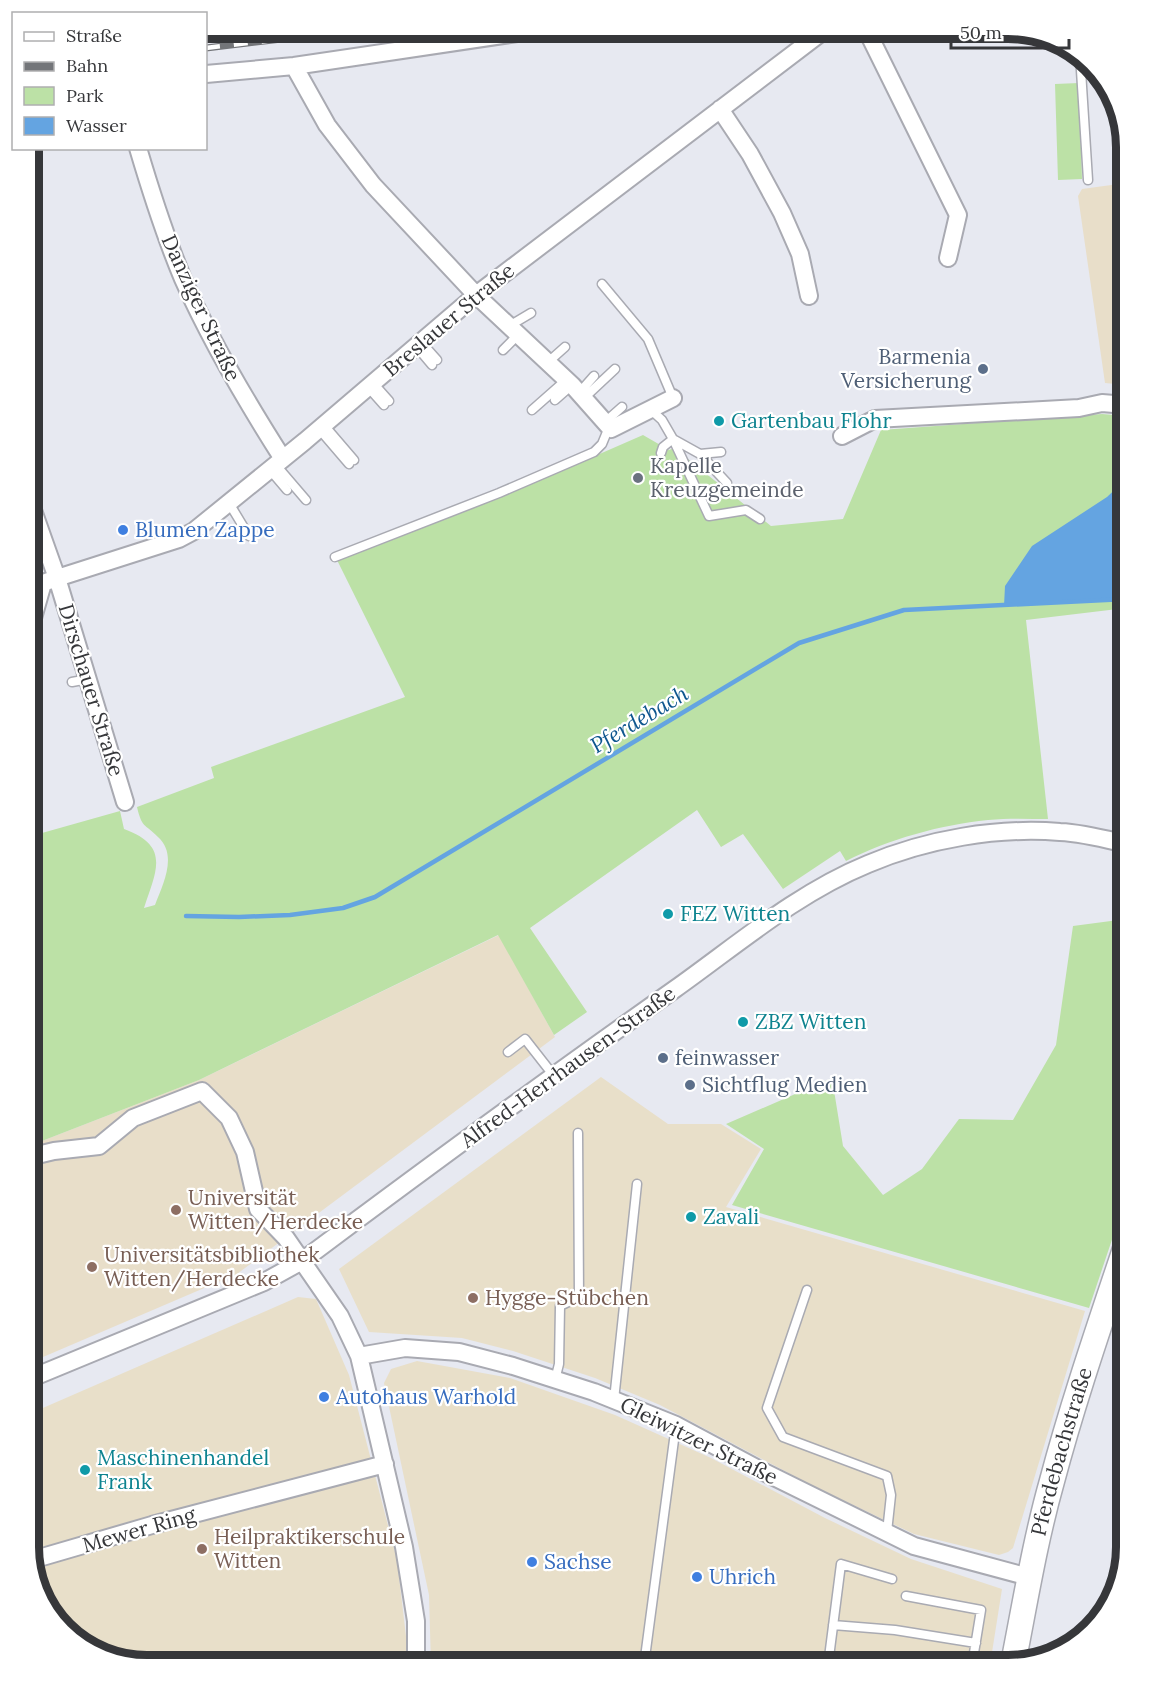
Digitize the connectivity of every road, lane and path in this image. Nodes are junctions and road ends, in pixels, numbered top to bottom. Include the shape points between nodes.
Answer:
1 (476, 39) edge
2 (813, 39) edge
3 (871, 39) edge
4 (294, 66) junction
5 (1081, 68) edge
6 (207, 74) edge
7 (720, 109) junction
8 (139, 150) edge
9 (1088, 180) dead end
10 (948, 258) dead end
11 (602, 284) dead end
12 (476, 295) junction
13 (809, 296) dead end
14 (531, 313) dead end
15 (513, 331) junction
16 (419, 344) junction
17 (565, 347) dead end
18 (503, 350) dead end
19 (434, 363) dead end
20 (547, 363) junction
21 (615, 369) dead end
22 (594, 376) dead end
23 (371, 385) junction
24 (575, 389) junction
25 (673, 398) joint
26 (555, 400) dead end
27 (386, 403) dead end
28 (1116, 404) edge
29 (622, 407) dead end
30 (532, 410) dead end
31 (651, 410) junction
32 (607, 425) junction
33 (321, 427) junction
34 (842, 436) dead end
35 (673, 439) junction
36 (721, 452) dead end
37 (661, 453) dead end
38 (700, 454) junction
39 (351, 462) dead end
40 (276, 465) junction
41 (727, 483) dead end
42 (286, 490) dead end
43 (306, 500) dead end
44 (229, 503) junction
45 (759, 519) dead end
46 (249, 536) dead end
47 (335, 557) dead end
48 (39, 558) edge
49 (43, 581) edge
50 (39, 596) edge
51 (125, 802) dead end
52 (1116, 842) edge
53 (508, 1052) dead end
54 (554, 1076) junction
55 (578, 1133) dead end
56 (39, 1154) edge
57 (637, 1184) dead end
58 (302, 1261) junction
59 (1116, 1277) edge
60 (807, 1290) dead end
61 (359, 1356) junction
62 (39, 1374) edge
63 (555, 1380) junction
64 (614, 1400) junction
65 (676, 1425) junction
66 (385, 1464) junction
67 (887, 1532) junction
68 (40, 1558) edge
69 (1029, 1577) junction
70 (892, 1579) dead end
71 (906, 1596) dead end
72 (833, 1625) junction
73 (976, 1643) junction
74 (416, 1655) edge
75 (645, 1655) edge
76 (829, 1655) edge
77 (974, 1655) edge
78 (1015, 1655) edge

1 - 4 street
2 - 7 street, Breslauer Straße
3 - 10 street via 958,215
4 - 6 street
4 - 12 street via 327,125 373,185
5 - 9 lane
7 - 12 street, Breslauer Straße
7 - 13 street via 782,213 800,254
8 - 40 street, Danziger Straße via 184,279
11 - 25 lane via 648,339
12 - 15 street
12 - 16 street, Breslauer Straße
14 - 15 lane
15 - 18 lane
15 - 20 street
16 - 19 lane
16 - 23 street, Breslauer Straße
17 - 20 lane
20 - 24 street
21 - 24 lane
22 - 24 lane
23 - 27 lane
23 - 33 street, Breslauer Straße
24 - 26 lane
24 - 30 lane
24 - 32 street
25 - 31 street
28 - 34 street via 875,419
29 - 32 lane
31 - 32 street via 611,429
31 - 35 lane
32 - 47 lane via 602,444 594,452
33 - 39 lane
33 - 40 street, Breslauer Straße
35 - 37 lane
35 - 38 lane
35 - 45 lane via 709,516 746,510
36 - 38 lane
38 - 41 lane
40 - 42 lane
40 - 43 lane
40 - 44 street, Breslauer Straße
44 - 46 lane
44 - 49 street, Breslauer Straße via 187,536
48 - 49 street, Dirschauer Straße
49 - 50 street, Dirschauer Straße
49 - 51 street, Dirschauer Straße
52 - 54 street, Alfred-Herrhausen-Straße via 1059,832 990,834 937,842 868,864 783,911
53 - 54 lane via 525,1039
54 - 58 street, Alfred-Herrhausen-Straße
55 - 63 lane via 579,1297 560,1306
56 - 58 street via 99,1146 133,1118 202,1091 229,1118 245,1152 258,1209
57 - 64 lane
58 - 61 street via 340,1316
58 - 62 street, Alfred-Herrhausen-Straße via 264,1282
59 - 69 main road, Pferdebachstraße via 1052,1482
60 - 67 lane via 767,1408 783,1437 887,1476 891,1495
61 - 63 street, Gleiwitzer Straße via 405,1348 459,1352
61 - 66 street
63 - 64 street, Gleiwitzer Straße
64 - 65 street, Gleiwitzer Straße
65 - 67 street, Gleiwitzer Straße via 762,1472
65 - 75 lane
66 - 68 street, Mewer Ring
66 - 74 street via 404,1547 414,1611
67 - 69 street, Gleiwitzer Straße via 914,1546
69 - 78 main road, Pferdebachstraße
70 - 72 lane via 841,1564
71 - 73 lane via 981,1610
72 - 73 lane
72 - 76 lane
73 - 77 lane

